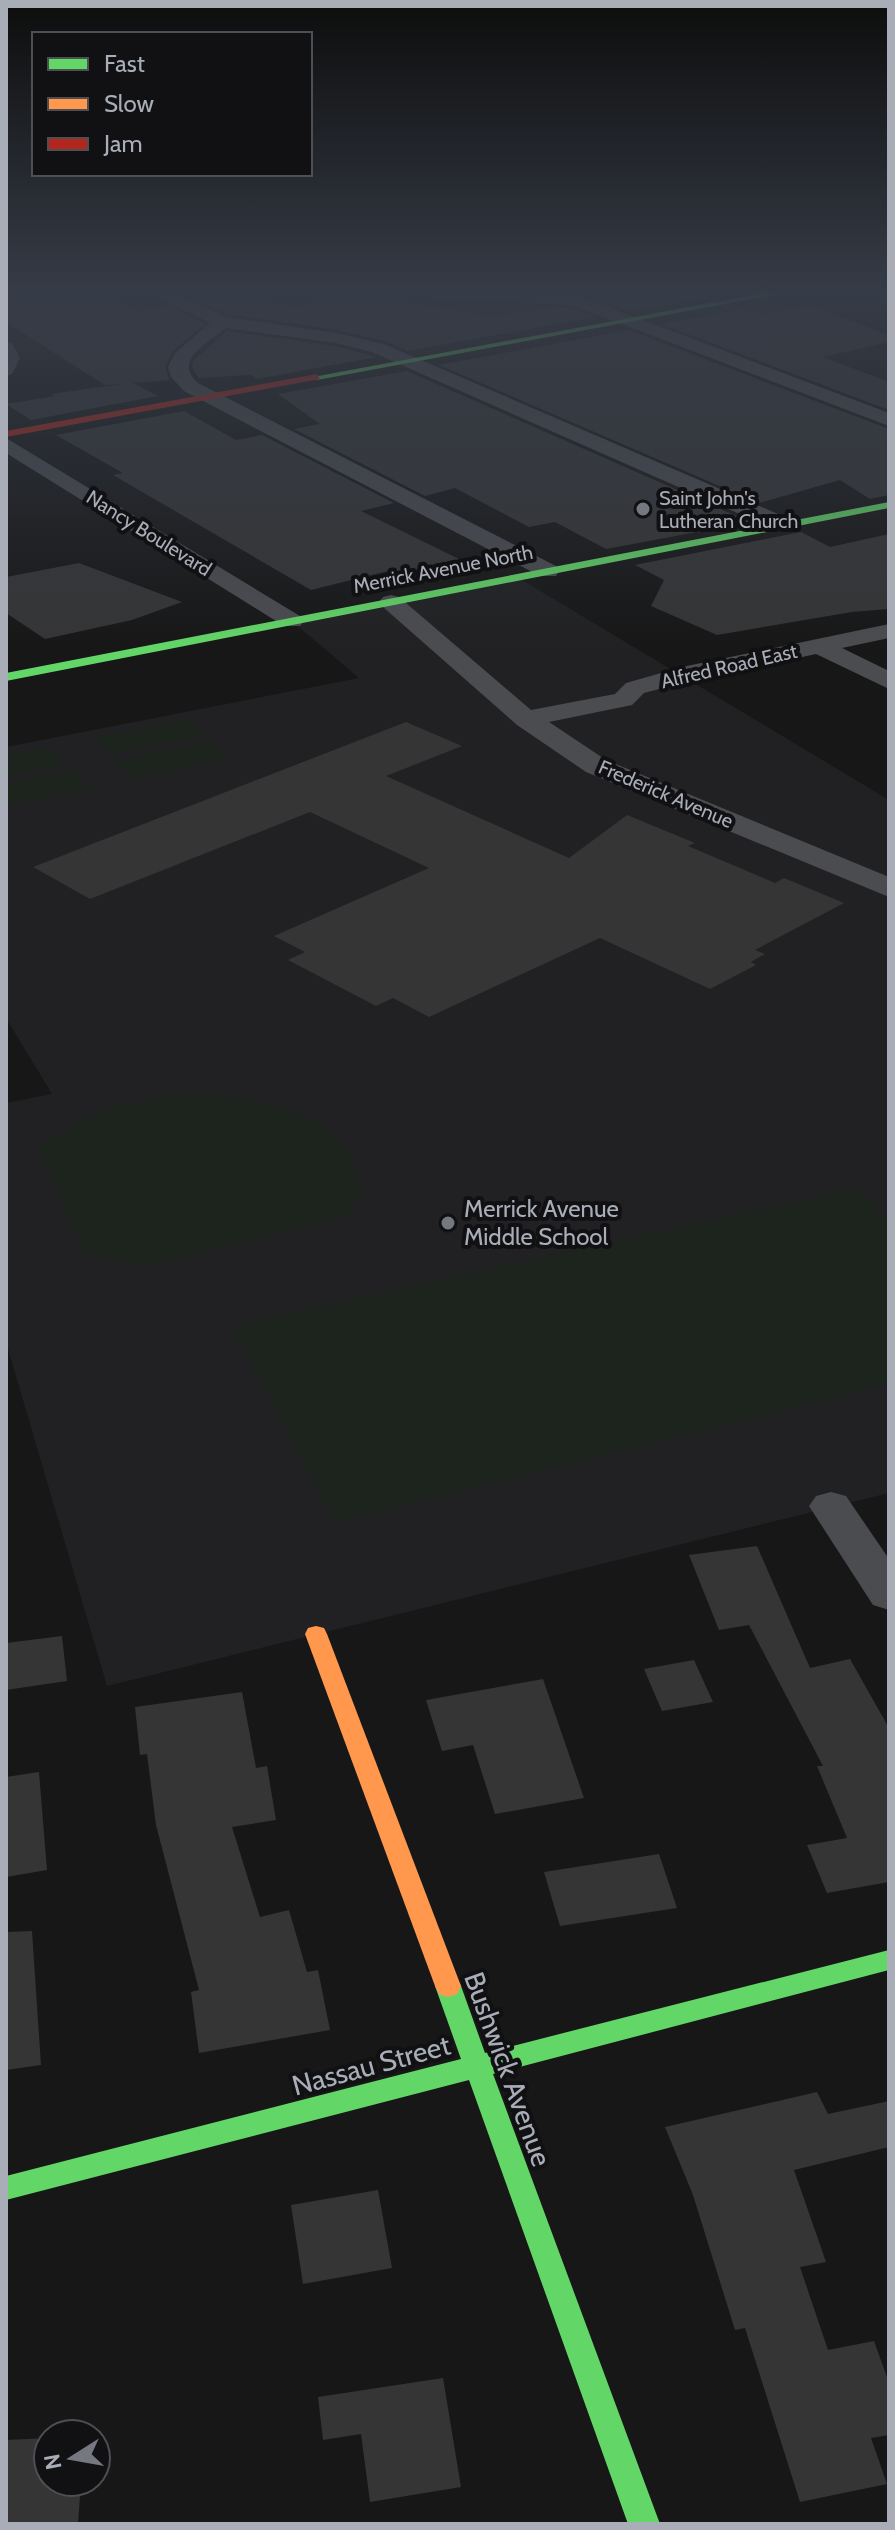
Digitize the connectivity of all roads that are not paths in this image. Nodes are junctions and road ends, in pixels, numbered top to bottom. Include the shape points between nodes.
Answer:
1 (133, 411) edge
2 (238, 411) edge
3 (523, 411) edge
4 (865, 411) edge
5 (889, 420) edge
6 (6, 434) edge
7 (6, 444) edge
8 (889, 505) edge
9 (784, 525) junction
10 (548, 571) junction
11 (391, 602) junction
12 (292, 621) junction
13 (889, 631) edge
14 (819, 646) junction
15 (8, 674) edge
16 (889, 681) edge
17 (526, 719) junction
18 (889, 888) edge
19 (831, 1506) dead end
20 (889, 1594) edge
21 (316, 1634) dead end
22 (889, 1960) edge
23 (478, 2066) junction
24 (6, 2188) edge
25 (644, 2524) edge

1 - 6 street
2 - 10 street
3 - 9 street
4 - 5 street
7 - 12 street, Nancy Boulevard
8 - 9 street, Merrick Avenue North
9 - 10 street, Merrick Avenue North
10 - 11 street, Merrick Avenue North
11 - 12 street, Merrick Avenue North
11 - 17 street, Frederick Avenue
12 - 15 street, Merrick Avenue North
13 - 14 street, Alfred Road East
14 - 16 street
14 - 17 street, Alfred Road East via 682,675 635,688 623,700
17 - 18 street, Frederick Avenue via 596,766
19 - 20 street
21 - 23 street, Bushwick Avenue
22 - 23 street, Nassau Street
23 - 24 street, Nassau Street
23 - 25 street, Bushwick Avenue

